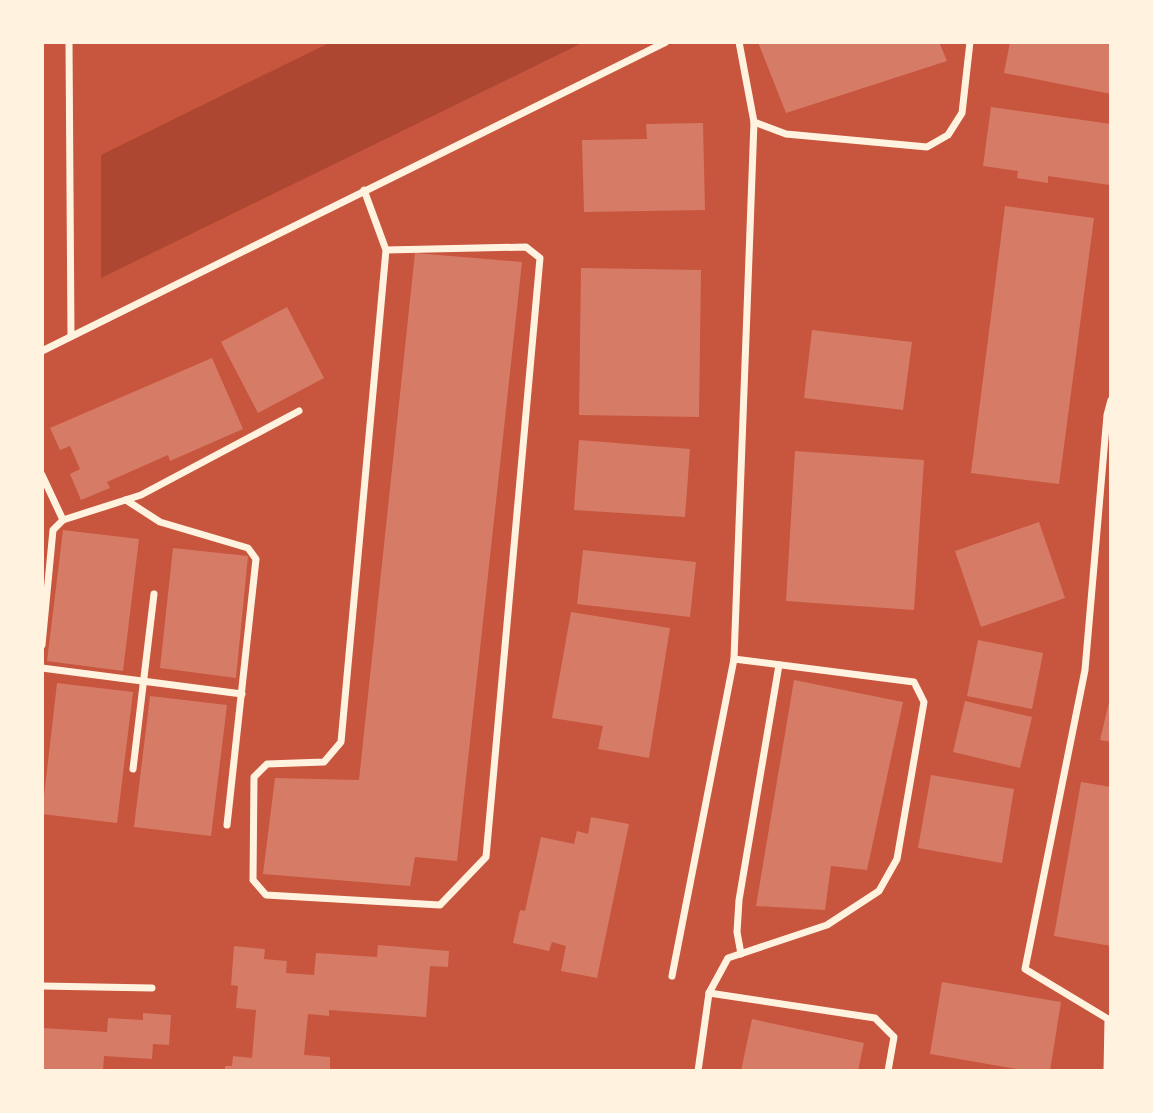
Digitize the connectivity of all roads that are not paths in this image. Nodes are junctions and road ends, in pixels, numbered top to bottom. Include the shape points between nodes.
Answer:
1 (69, 42) edge
2 (666, 42) edge
3 (739, 42) edge
4 (970, 42) edge
5 (754, 122) junction
6 (364, 190) junction
7 (386, 250) junction
8 (71, 336) junction
9 (42, 351) edge
10 (1111, 400) edge
11 (299, 411) dead end
12 (42, 475) edge
13 (126, 500) junction
14 (63, 520) junction
15 (154, 594) dead end
16 (42, 645) edge
17 (734, 659) junction
18 (779, 665) junction
19 (42, 668) edge
20 (143, 681) junction
21 (242, 694) junction
22 (133, 769) dead end
23 (227, 825) dead end
24 (741, 954) junction
25 (672, 975) dead end
26 (42, 986) edge
27 (152, 988) dead end
28 (709, 993) junction
29 (698, 1071) edge
30 (888, 1071) edge
31 (1107, 1071) edge

1 - 8 street
2 - 6 street
3 - 5 street
4 - 5 street via 962,113 948,135 927,147 786,134
5 - 17 street
6 - 7 street
6 - 8 street
7 - 7 street via 526,247 540,258 486,857 440,905 266,895 253,880 254,778 267,764 324,762 341,742
8 - 9 street
10 - 31 street via 1085,670 1025,969 1108,1019
11 - 13 street
12 - 14 street
13 - 14 street
13 - 21 street via 160,522 248,548 256,559
14 - 16 street via 53,530
15 - 20 street
17 - 18 street
17 - 25 street
18 - 24 street via 739,900
18 - 24 street via 914,682 924,702 897,859 879,891 827,925
19 - 20 street
20 - 21 street
20 - 22 street
21 - 23 street
24 - 28 street via 728,958
26 - 27 street
28 - 29 street
28 - 30 street via 875,1018 894,1037

